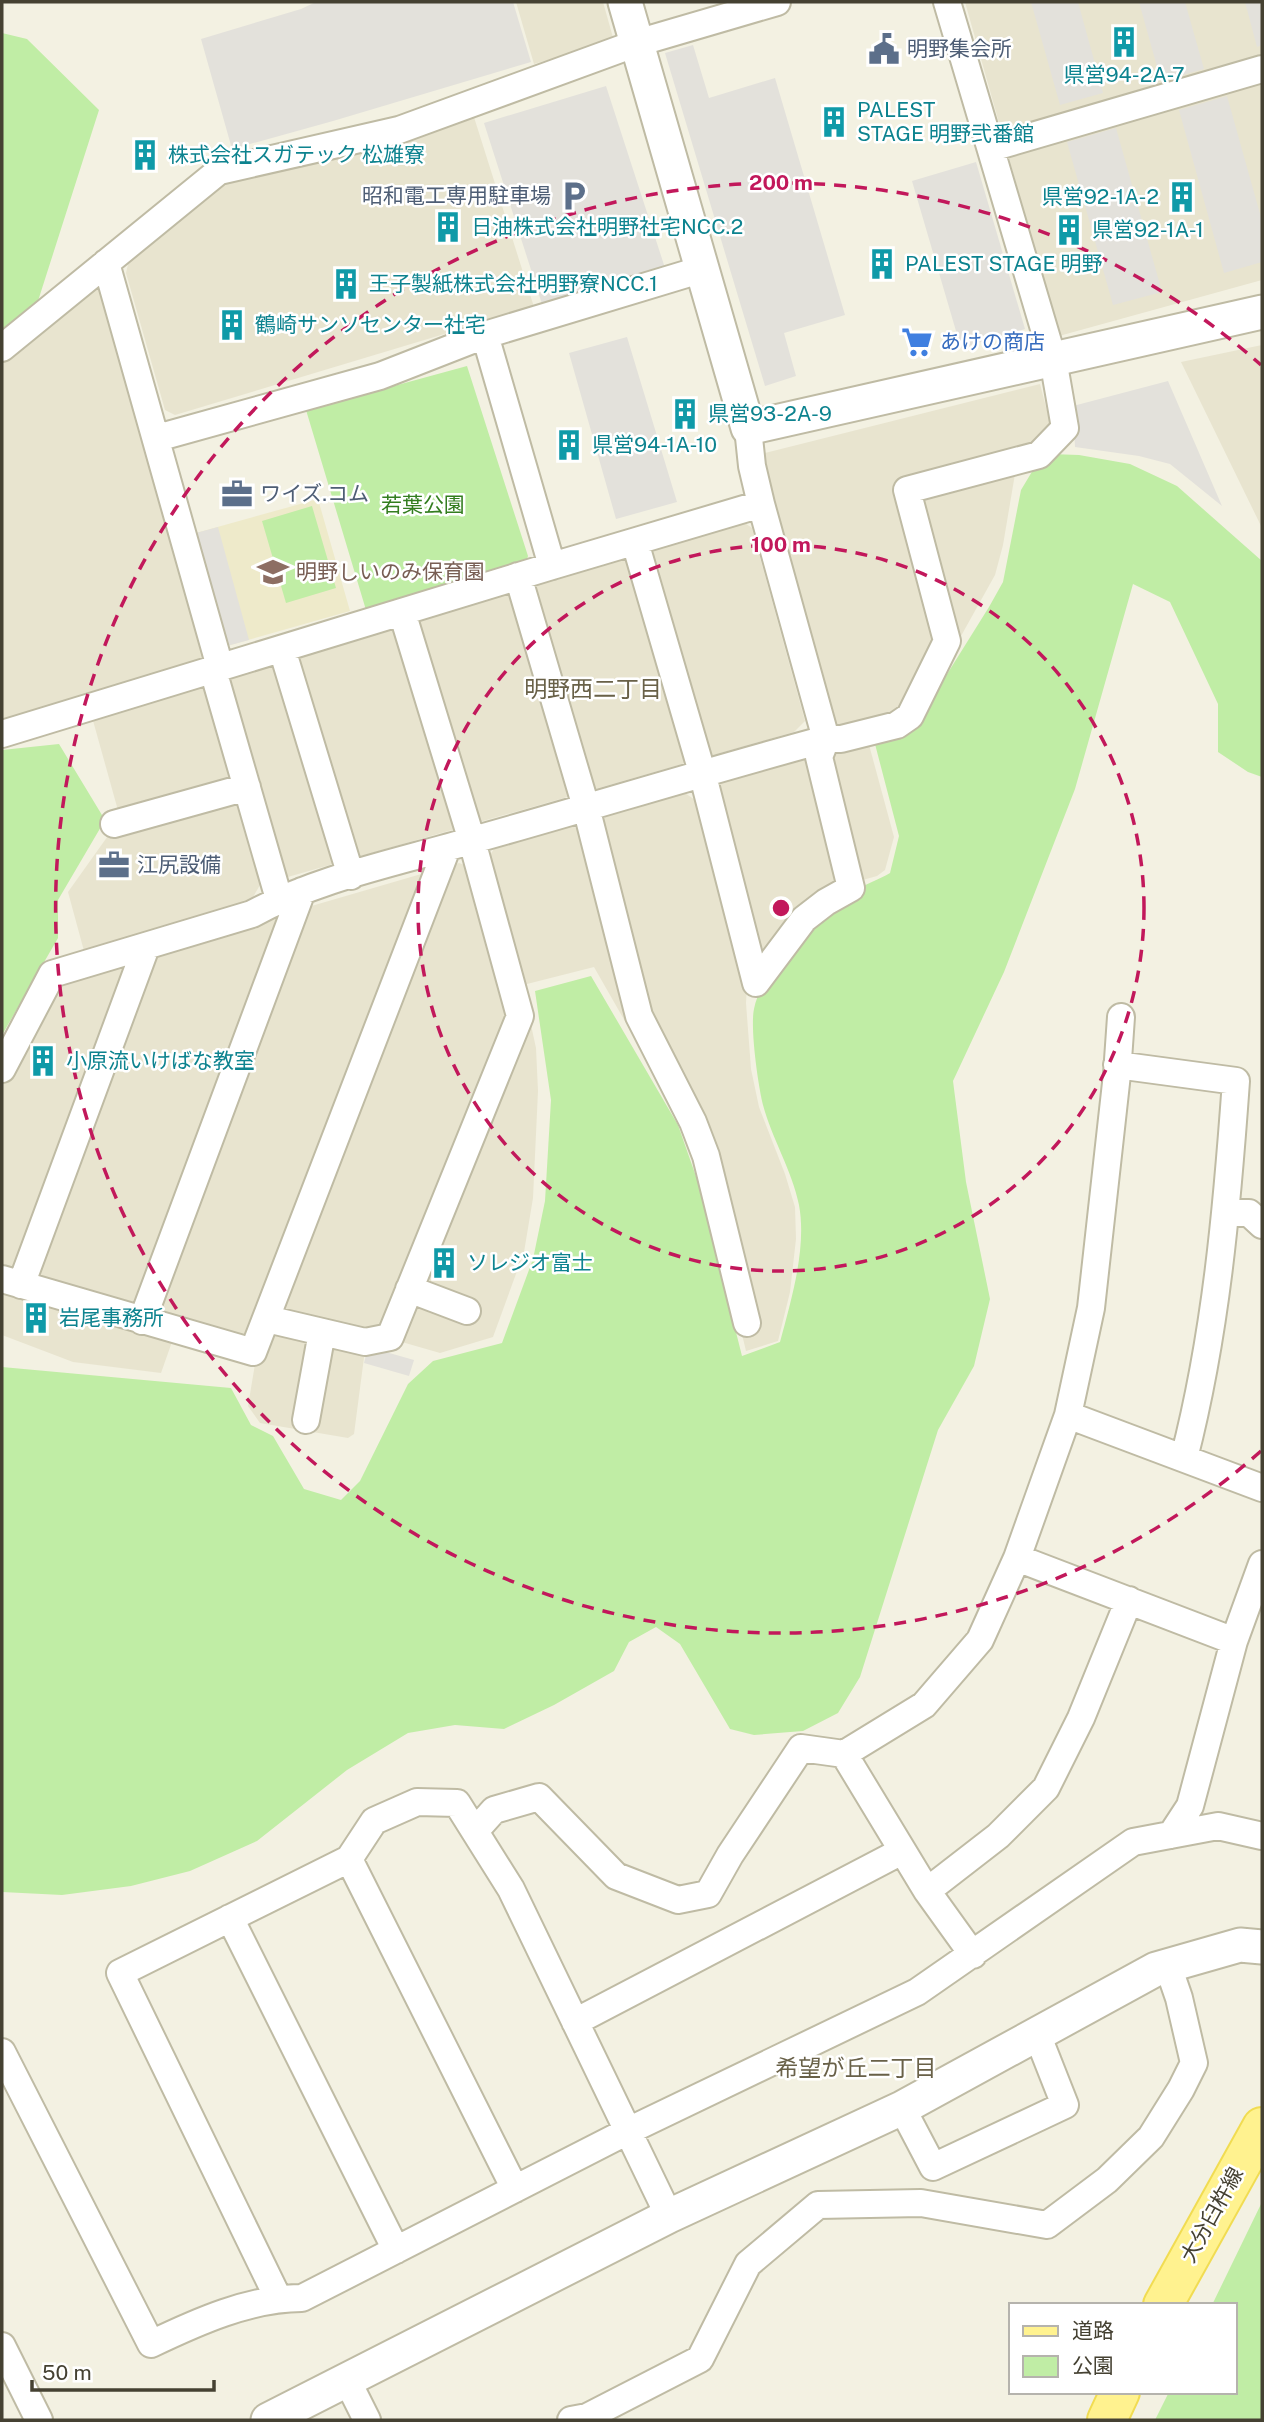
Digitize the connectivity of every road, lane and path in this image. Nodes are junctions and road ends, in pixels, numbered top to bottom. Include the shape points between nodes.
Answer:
1 (625, 2) edge
2 (777, 2) edge
3 (947, 2) edge
4 (637, 43) junction
5 (1262, 69) edge
6 (991, 148) junction
7 (106, 263) junction
8 (703, 269) junction
9 (1262, 312) edge
10 (485, 335) junction
11 (2, 348) edge
12 (1054, 359) junction
13 (748, 428) junction
14 (157, 438) junction
15 (761, 504) junction
16 (635, 542) junction
17 (552, 566) junction
18 (518, 576) junction
19 (402, 612) junction
20 (282, 649) junction
21 (220, 667) junction
22 (2, 733) edge
23 (826, 739) junction
24 (702, 772) junction
25 (247, 787) junction
26 (586, 807) junction
27 (114, 824) dead end
28 (460, 844) junction
29 (351, 876) junction
30 (290, 895) junction
31 (146, 947) junction
32 (1121, 1017) dead end
33 (1118, 1065) junction
34 (2, 1069) edge
35 (1226, 1213) junction
36 (1262, 1225) edge
37 (11, 1282) edge
38 (409, 1289) junction
39 (467, 1311) dead end
40 (267, 1320) junction
41 (142, 1321) junction
42 (747, 1323) dead end
43 (322, 1332) junction
44 (1068, 1415) junction
45 (306, 1420) dead end
46 (1184, 1458) junction
47 (1262, 1488) edge
48 (1017, 1558) junction
49 (1262, 1564) edge
50 (1129, 1600) junction
51 (1234, 1641) junction
52 (844, 1754) junction
53 (476, 1830) junction
54 (1171, 1835) junction
55 (1262, 1836) edge
56 (902, 1851) junction
57 (349, 1859) junction
58 (927, 1891) junction
59 (230, 1918) junction
60 (1262, 1947) edge
61 (973, 1955) junction
62 (1168, 1966) junction
63 (575, 2022) junction
64 (1037, 2034) junction
65 (2, 2052) edge
66 (902, 2108) junction
67 (1262, 2127) edge
68 (628, 2131) junction
69 (515, 2189) junction
70 (669, 2216) junction
71 (396, 2250) junction
72 (278, 2298) junction
73 (1164, 2303) edge
74 (2, 2346) edge
75 (347, 2380) junction
76 (1119, 2394) edge
77 (39, 2420) edge
78 (268, 2420) edge
79 (367, 2420) edge
80 (571, 2420) edge
81 (1107, 2420) edge

1 - 4 street
2 - 4 street
3 - 6 street
4 - 7 street via 399,130 219,171
4 - 8 street
5 - 6 street
6 - 12 street
7 - 11 street
7 - 14 street
8 - 10 street
8 - 13 street
9 - 12 street
10 - 14 street via 380,376
10 - 17 street
12 - 13 street
12 - 23 street via 1065,428 1039,455 907,490 947,641 910,716 897,725
13 - 15 street
14 - 21 street
15 - 16 street
15 - 23 street
16 - 17 street
16 - 24 street
17 - 18 street
18 - 19 street
18 - 26 street
19 - 20 street
19 - 28 street
20 - 21 street
20 - 29 street
21 - 22 street
21 - 25 street via 215,677
23 - 24 street
23 - 24 street via 819,757 851,888 804,919 756,983
24 - 26 street
25 - 27 street
25 - 30 street
26 - 28 street
26 - 42 street via 639,1016 706,1156
28 - 29 street
28 - 38 street via 520,1016
28 - 40 street
29 - 30 street
30 - 31 street via 252,914
30 - 41 street
31 - 34 street via 52,974
31 - 37 street
32 - 33 street
33 - 35 street via 1236,1081
33 - 44 street via 1091,1308
35 - 36 street via 1249,1213
35 - 46 street via 1200,1397
37 - 41 street
38 - 39 street
38 - 43 street via 390,1337 365,1342
40 - 41 street via 253,1352
40 - 43 street
43 - 45 street
44 - 46 street
44 - 48 street
46 - 47 street
48 - 50 street
48 - 52 street via 980,1640 924,1705
49 - 51 street
50 - 51 street
50 - 58 street via 1081,1718 1046,1788 998,1836
51 - 54 street via 1190,1806
52 - 53 street via 802,1748 708,1894 678,1900 617,1876 539,1797 494,1810
52 - 56 street
53 - 57 street via 457,1803 417,1802 373,1821
53 - 63 street via 512,1889
54 - 55 street via 1218,1826
54 - 61 street via 1133,1842
56 - 58 street
56 - 63 street
57 - 59 street
57 - 69 street
58 - 61 street
59 - 71 street
59 - 72 street via 120,1973
60 - 62 street via 1240,1945
61 - 68 street via 918,1992
62 - 64 street
62 - 80 street via 1194,2063 1151,2137 1107,2180 1046,2225 921,2203 818,2205 748,2264 700,2359 587,2417
63 - 68 street
64 - 66 street
64 - 66 street via 1065,2105 933,2167
65 - 72 street via 151,2344 195,2323
66 - 70 street
67 - 73 main road, 大分臼杵線
68 - 69 street
68 - 70 street
69 - 71 street
70 - 75 street
71 - 72 street via 302,2298
74 - 77 street
75 - 78 street
75 - 79 street
76 - 81 main road

